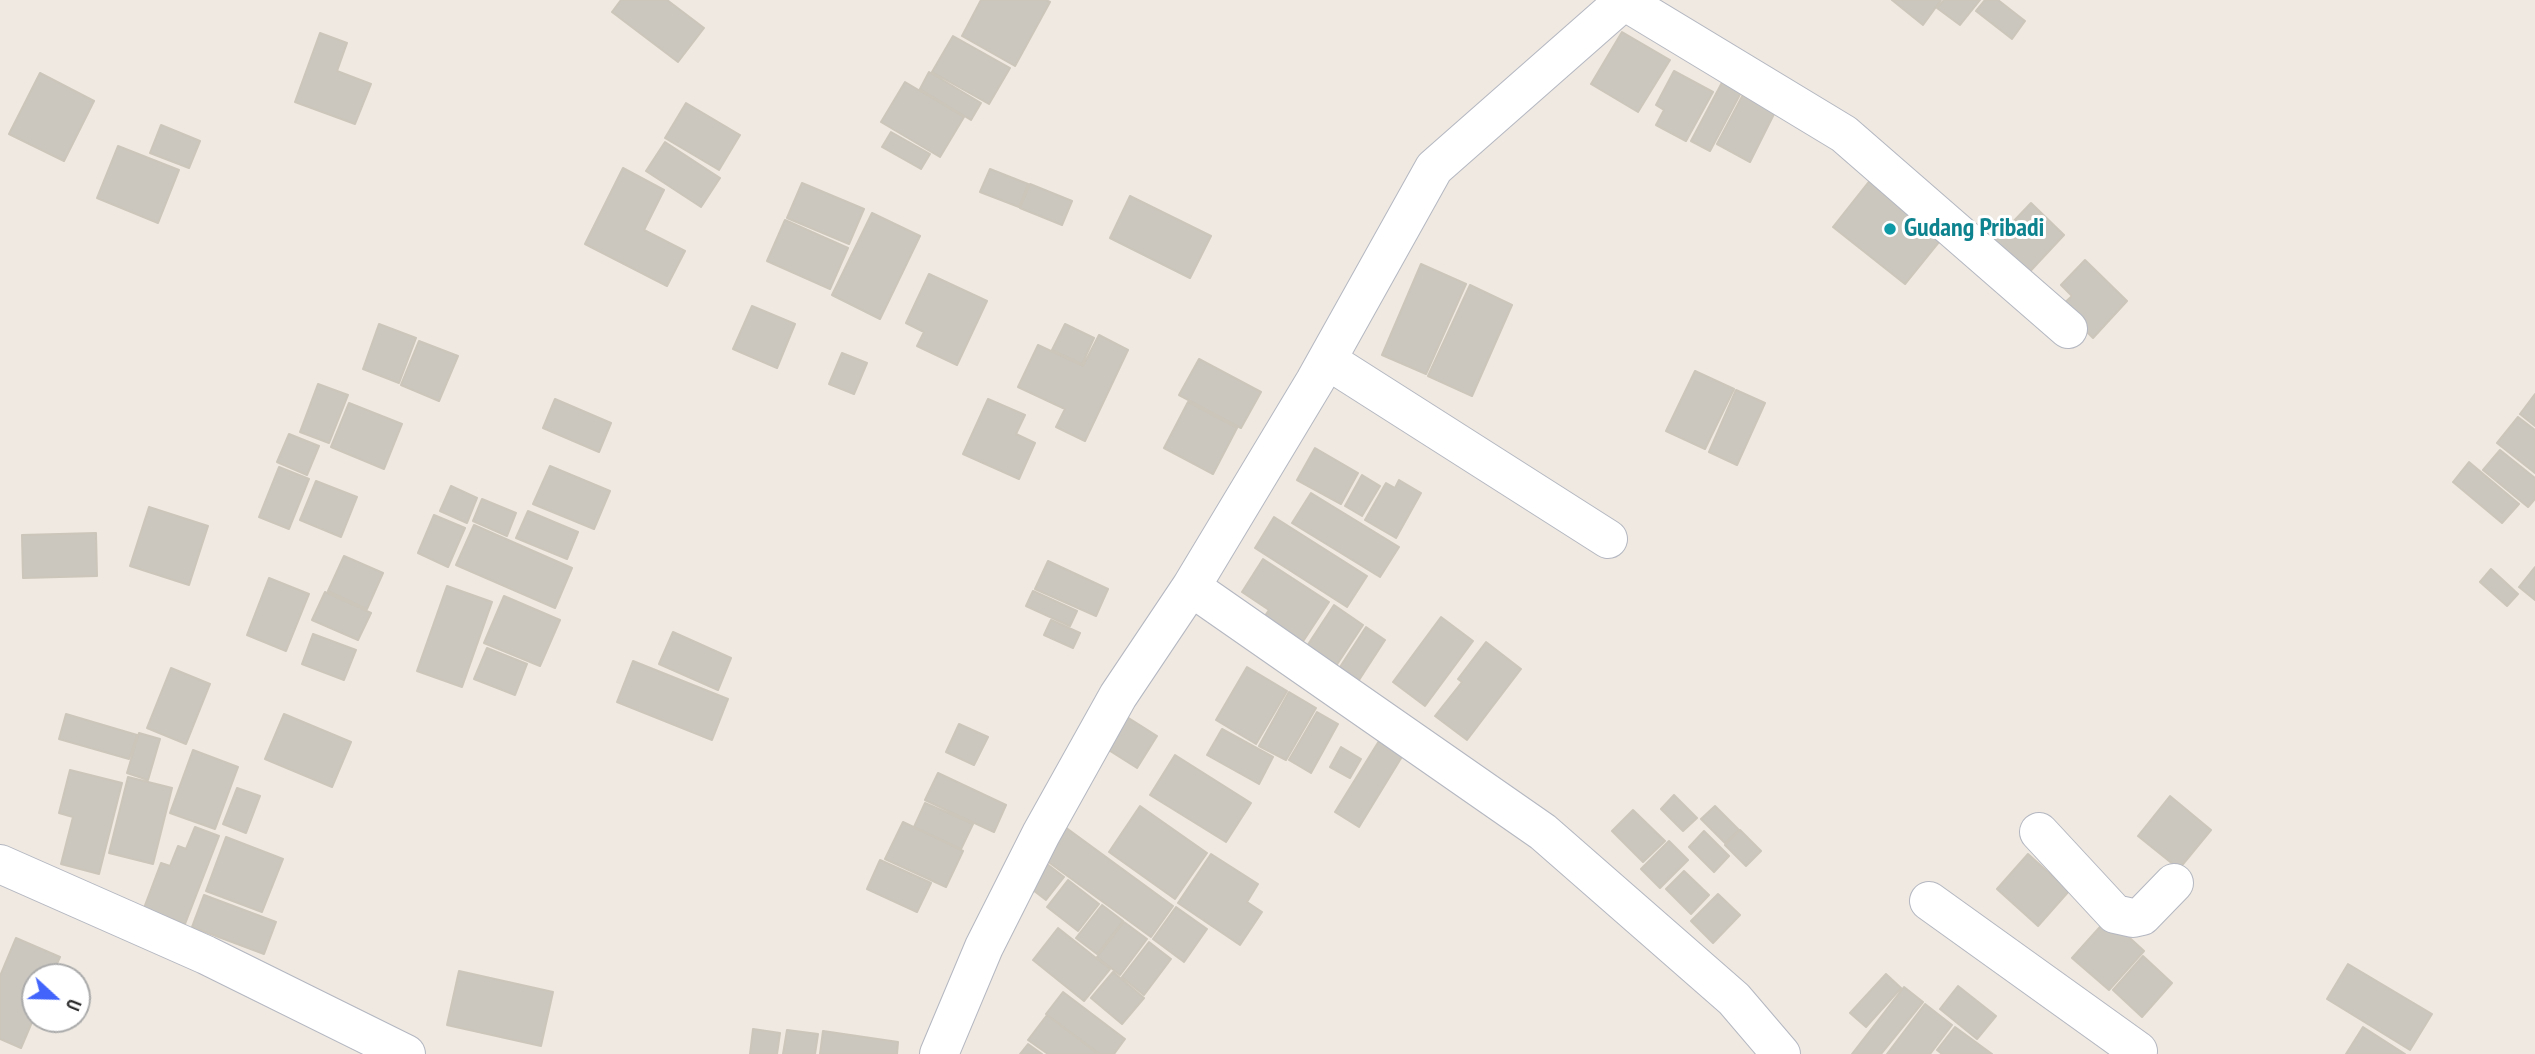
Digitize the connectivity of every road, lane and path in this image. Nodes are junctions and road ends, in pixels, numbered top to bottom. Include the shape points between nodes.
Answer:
1 (1625, 0) edge
2 (2068, 329) dead end
3 (1327, 360) junction
4 (1608, 539) dead end
5 (1191, 587) junction
6 (2039, 832) dead end
7 (0, 864) edge
8 (2174, 883) dead end
9 (1929, 901) dead end
10 (2138, 1051) dead end
11 (406, 1054) edge
12 (939, 1054) edge
13 (1781, 1054) edge

1 - 2 street via 1844,134
1 - 3 street via 1434,168
3 - 4 street
3 - 5 street
5 - 12 street via 1118,696 1041,834 984,947
5 - 13 street via 1543,832 1734,999
6 - 8 street via 2116,914 2142,916
7 - 11 street via 206,954
9 - 10 street

